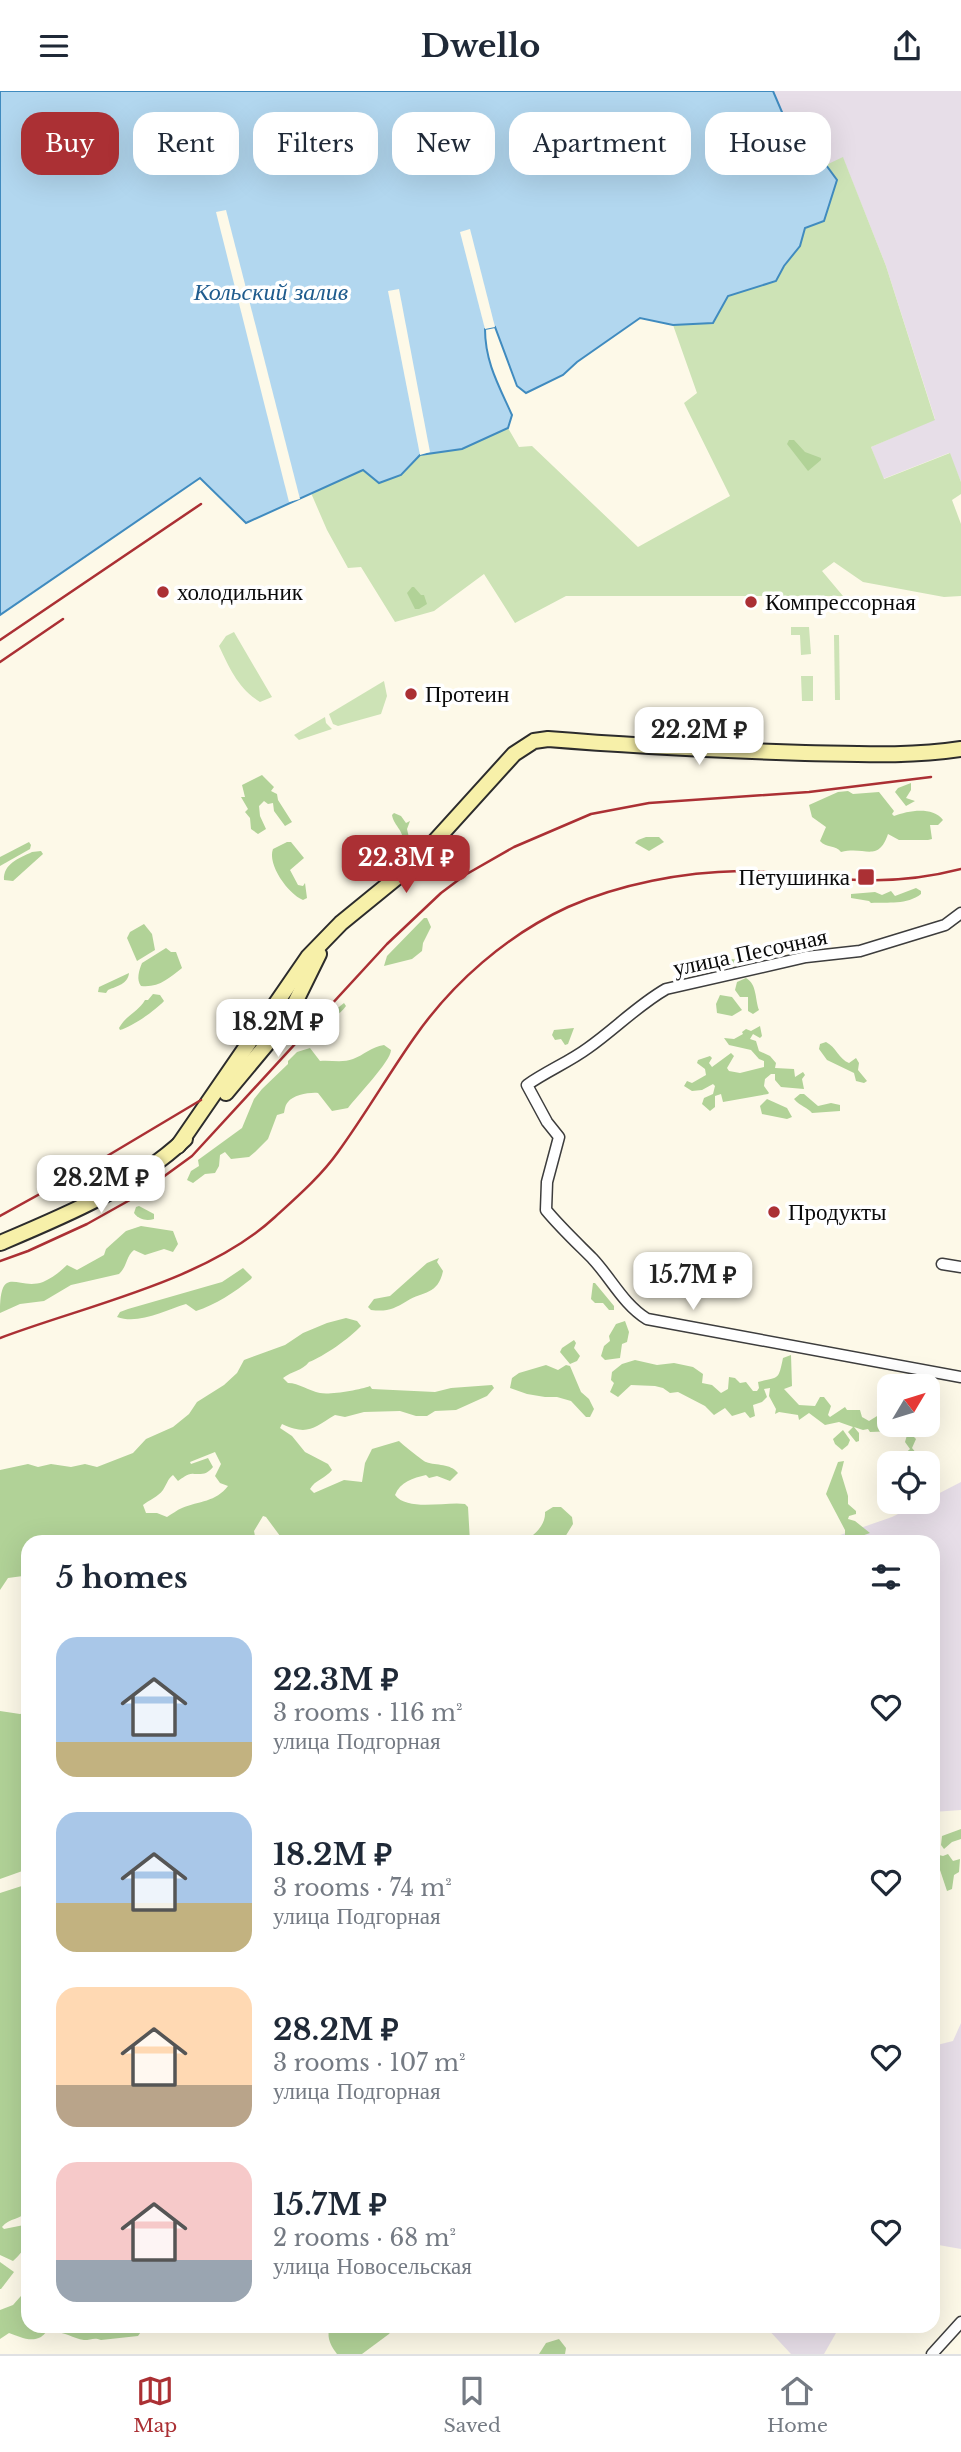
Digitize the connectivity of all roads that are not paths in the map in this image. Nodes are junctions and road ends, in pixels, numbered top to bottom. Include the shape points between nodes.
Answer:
1 (961, 749) edge
2 (961, 913) edge
3 (0, 1243) edge
4 (942, 1264) dead end
5 (961, 1267) edge
6 (961, 1377) edge
7 (961, 2322) edge
8 (932, 2354) edge

1 - 3 main road via 859,754 534,741 514,754 417,861 341,923 308,957 178,1146 156,1165 106,1193
2 - 6 street, улица Песочная via 945,925 860,951 806,957 666,989 585,1050 527,1085 559,1137 547,1182 546,1210 631,1308 646,1319
4 - 5 street
7 - 8 street

